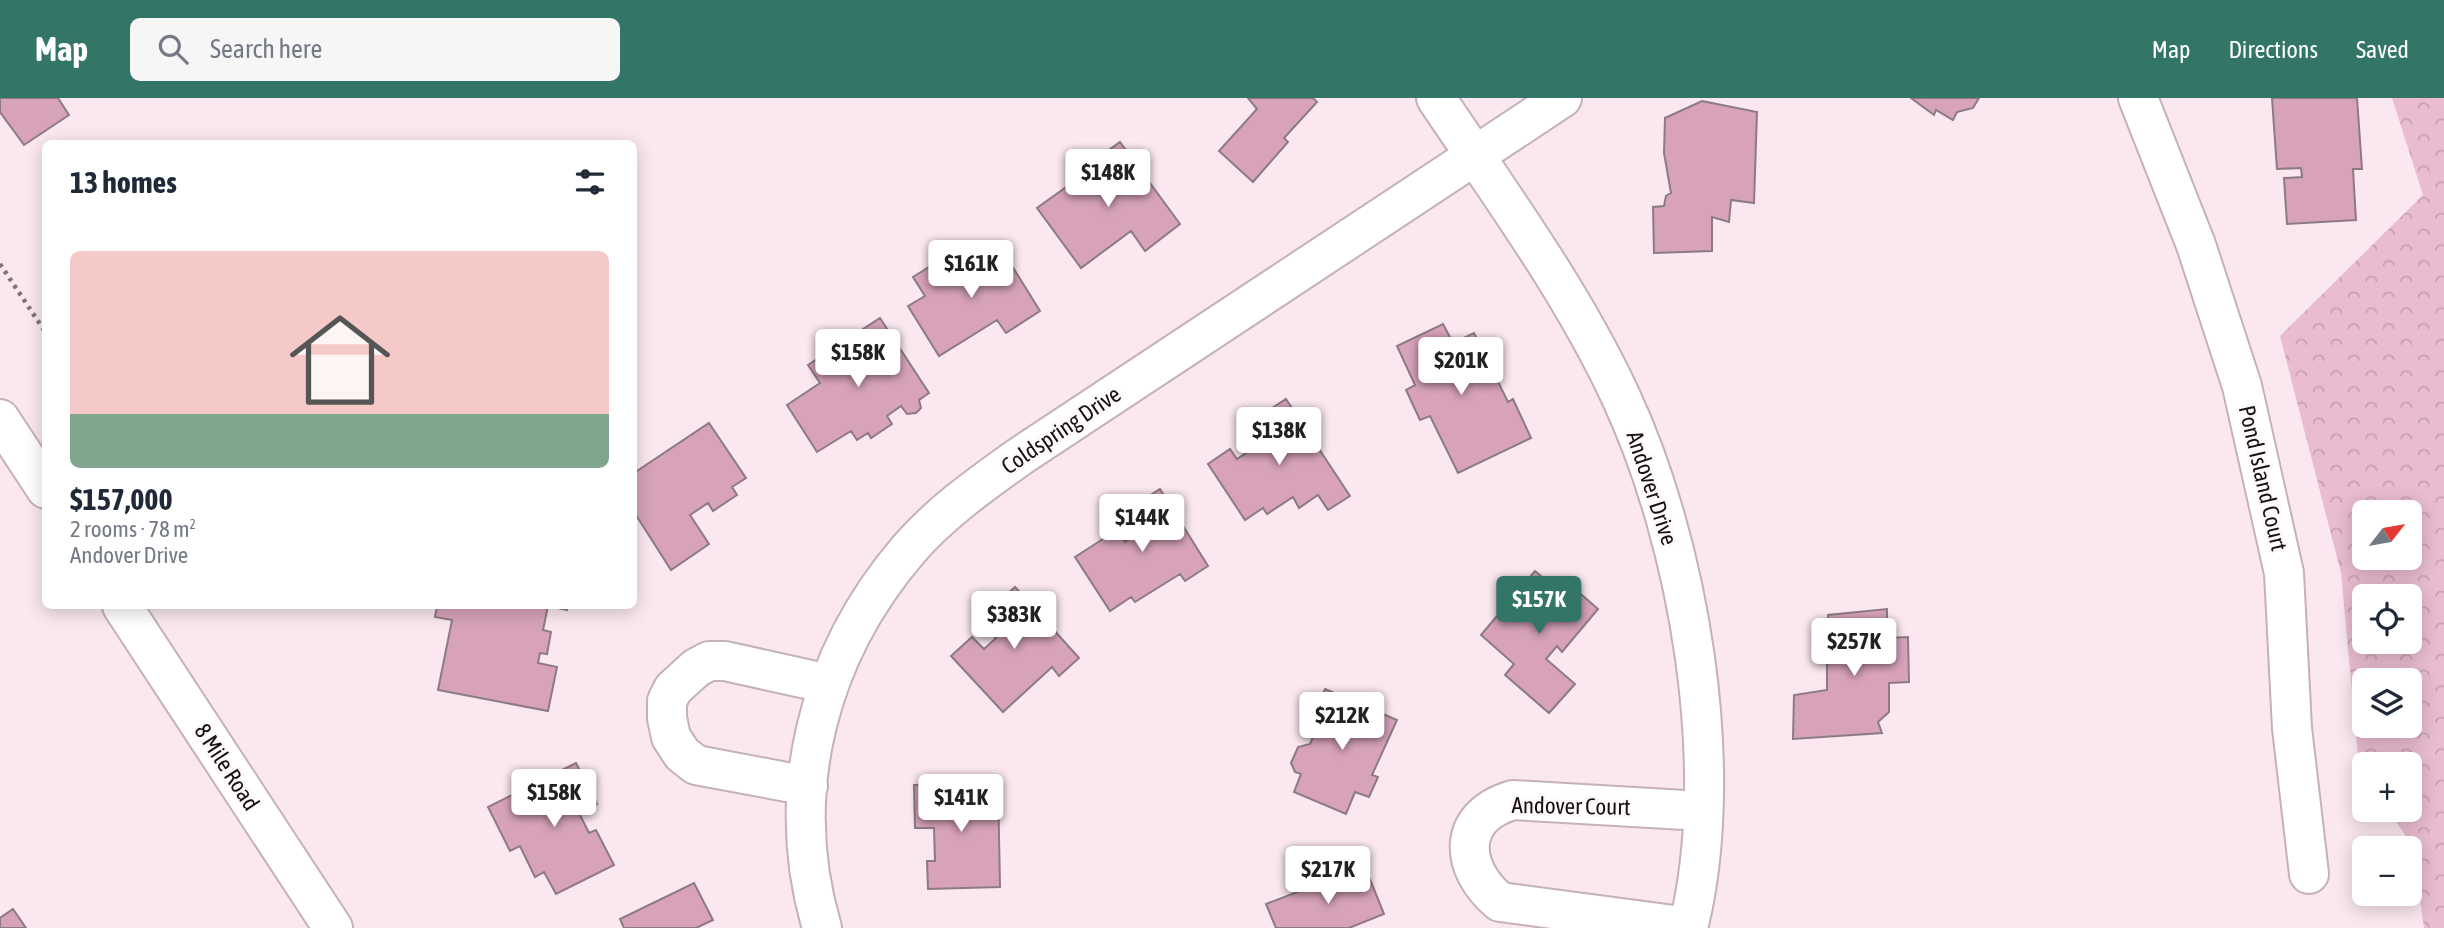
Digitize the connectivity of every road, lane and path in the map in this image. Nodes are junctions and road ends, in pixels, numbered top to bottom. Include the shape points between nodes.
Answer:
1 (1436, 98) edge
2 (1562, 98) edge
3 (2138, 98) edge
4 (1474, 156) junction
5 (0, 264) edge
6 (42, 327) edge
7 (4, 434) edge
8 (42, 484) edge
9 (124, 609) edge
10 (829, 684) junction
11 (808, 786) junction
12 (1702, 811) junction
13 (2309, 874) dead end
14 (1688, 927) edge
15 (333, 928) edge
16 (822, 928) edge

1 - 4 street, Andover Drive
2 - 4 street, Coldspring Drive
3 - 13 street, Pond Island Court via 2196,245 2242,386 2284,573 2292,727
4 - 10 street, Coldspring Drive via 1010,464 944,513 876,592 851,632
4 - 12 street, Andover Drive via 1568,300 1620,396 1662,502 1694,646 1704,779
5 - 6 path
7 - 8 street
9 - 15 street, 8 Mile Road
10 - 11 street, Coldspring Drive via 814,729
10 - 11 street via 741,664 709,662 682,678 667,701 671,737 696,765
11 - 16 street, Coldspring Drive via 809,861
12 - 14 street, Andover Drive via 1701,849
12 - 14 street, Andover Court via 1513,800 1482,816 1472,832 1468,852 1483,888 1500,902

